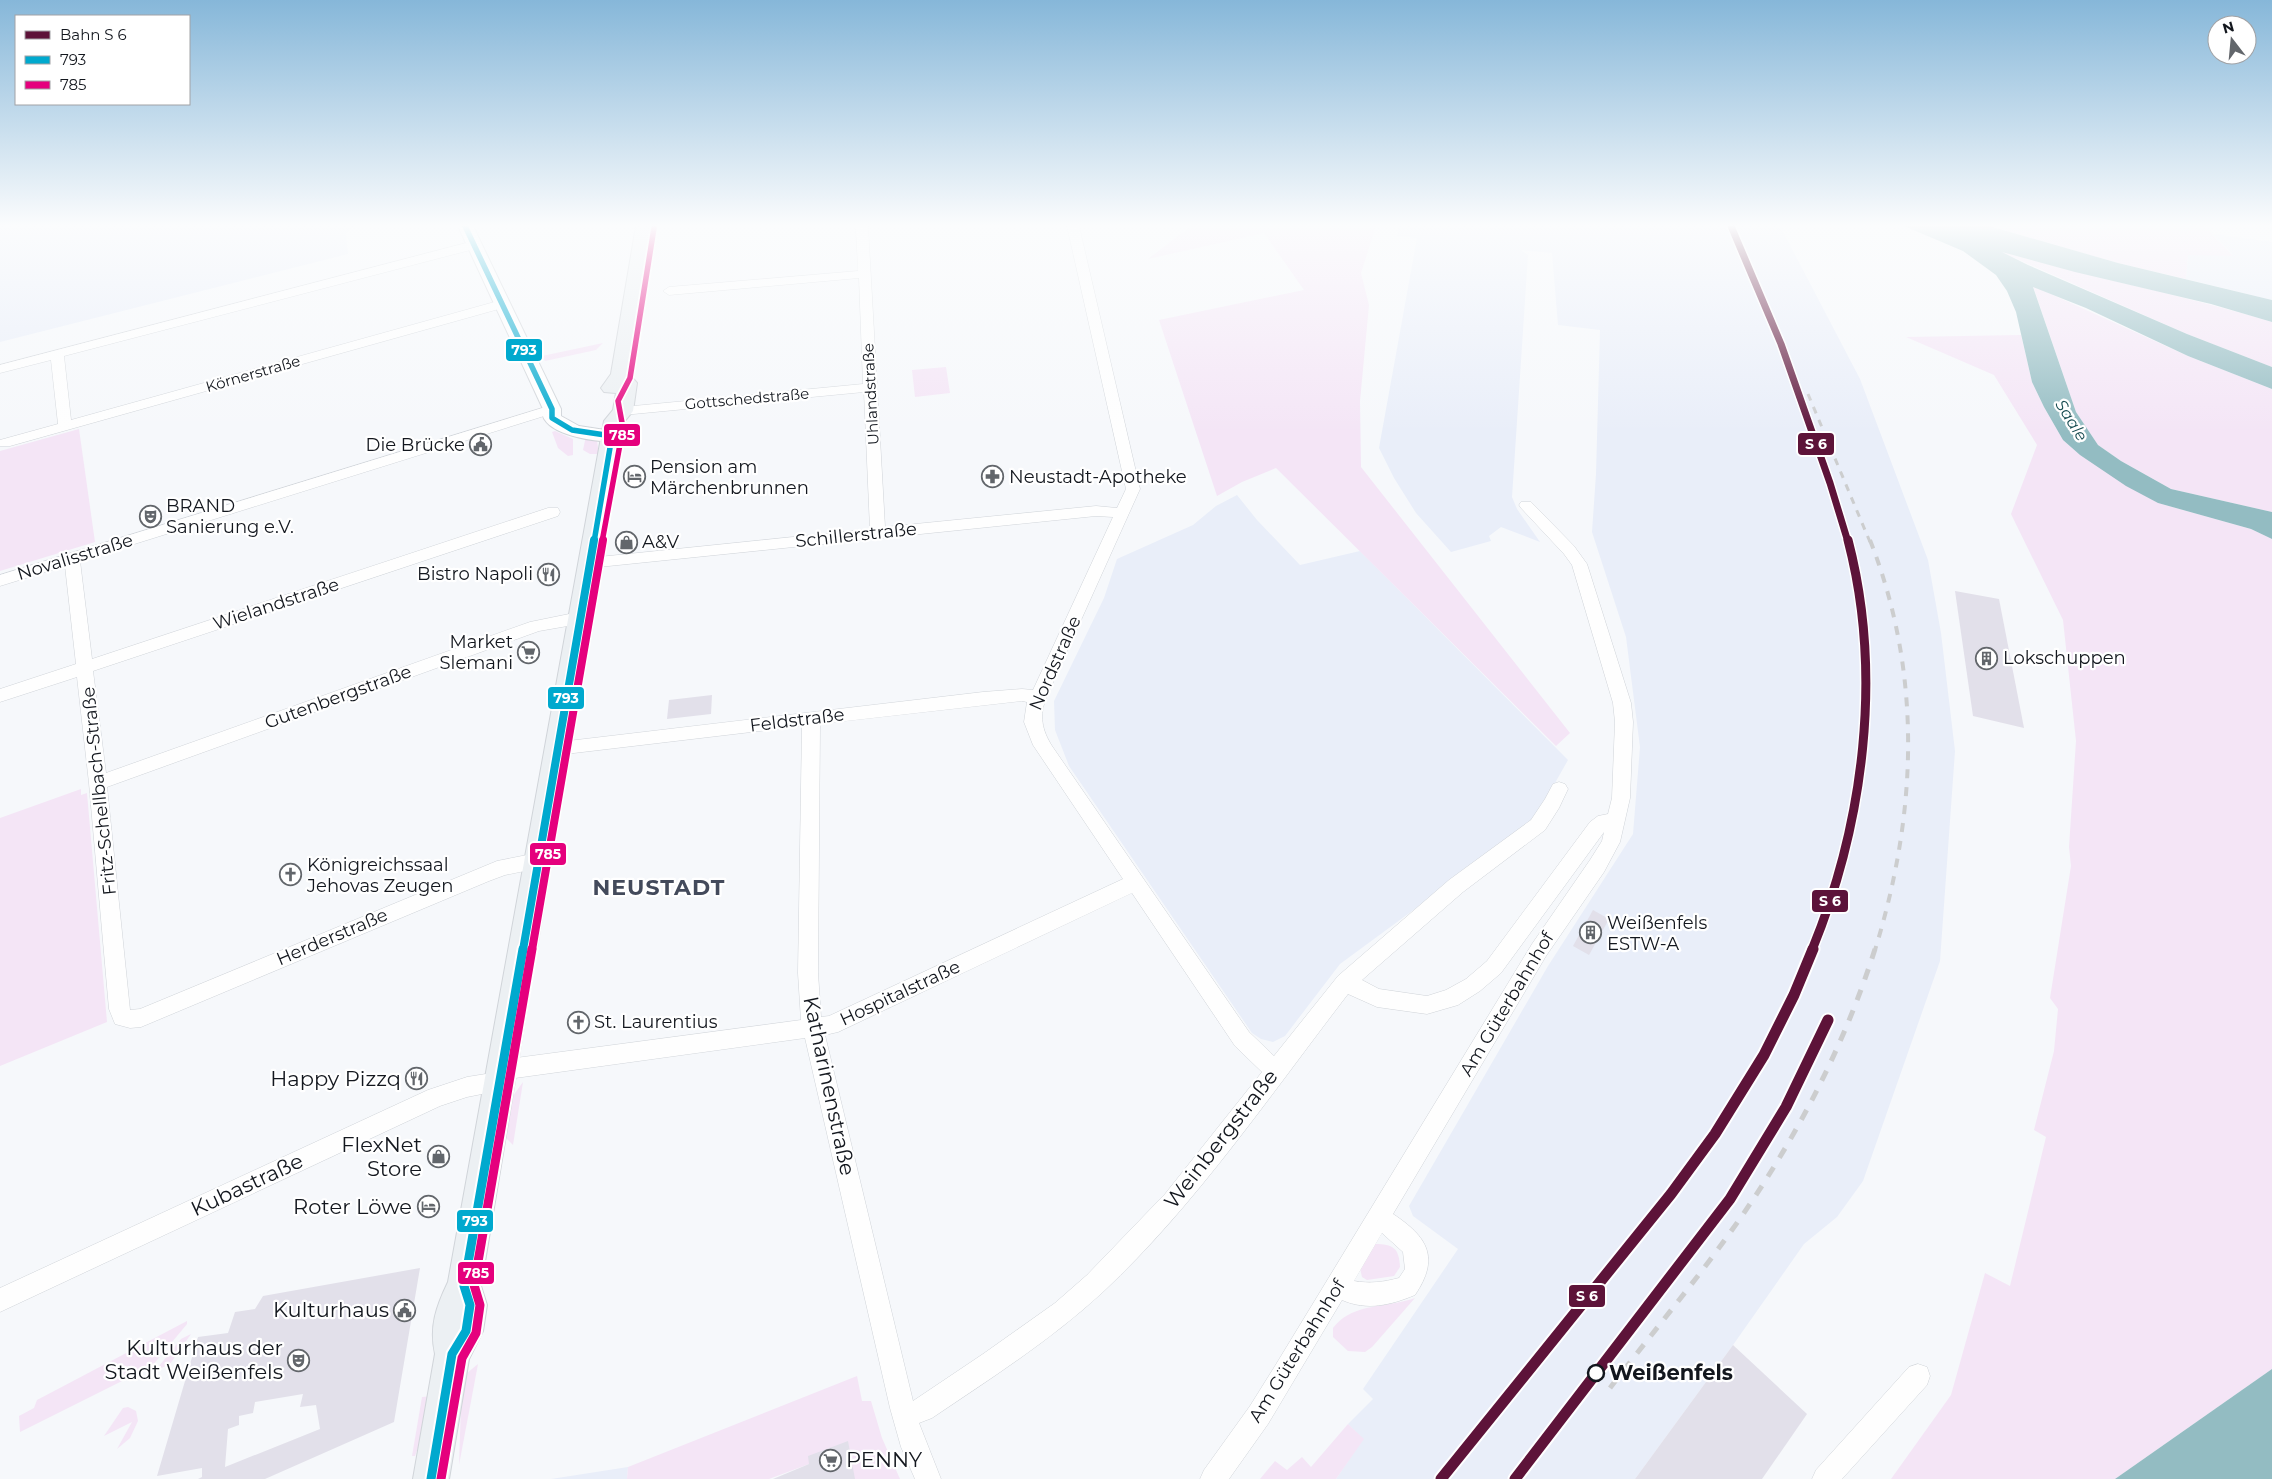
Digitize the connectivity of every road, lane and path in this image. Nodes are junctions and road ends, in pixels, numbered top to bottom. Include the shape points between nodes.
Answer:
1 (283, 295) edge
2 (498, 295) edge
3 (633, 295) edge
4 (866, 295) edge
5 (1089, 295) edge
6 (502, 304) junction
7 (57, 354) junction
8 (0, 369) edge
9 (871, 387) junction
10 (552, 409) junction
11 (616, 423) junction
12 (65, 426) junction
13 (4, 443) dead end
14 (1526, 505) dead end
15 (553, 512) dead end
16 (1124, 513) junction
17 (878, 533) junction
18 (72, 558) junction
19 (589, 563) junction
20 (0, 581) edge
21 (579, 618) junction
22 (86, 666) junction
23 (0, 696) edge
24 (1037, 697) junction
25 (811, 718) junction
26 (557, 748) junction
27 (98, 783) junction
28 (1559, 789) dead end
29 (1617, 822) junction
30 (537, 861) junction
31 (1136, 882) junction
32 (1345, 982) junction
33 (130, 1019) joint
34 (812, 1028) junction
35 (1276, 1070) junction
36 (500, 1076) junction
37 (1378, 1217) junction
38 (1337, 1286) junction
39 (0, 1300) edge
40 (1918, 1376) dead end
41 (905, 1418) junction
42 (431, 1479) edge
43 (928, 1479) edge
44 (1213, 1479) edge
45 (1825, 1479) edge

1 - 7 street
2 - 6 street
3 - 11 main road via 620,376 627,383
4 - 9 street, Uhlandstraße
5 - 16 street, Nordstraße via 1133,483
6 - 10 street
6 - 12 street, Körnerstraße
7 - 8 street
7 - 12 street
9 - 11 street, Gottschedstraße
9 - 17 street, Uhlandstraße
10 - 11 street via 552,418 566,429
10 - 18 street, Novalisstraße
11 - 19 main road
12 - 13 street, Körnerstraße
14 - 29 street, Am Güterbahnhof via 1570,550 1579,564 1616,679 1624,722
15 - 22 street, Wielandstraße
16 - 17 street, Schillerstraße via 1096,511
16 - 24 street, Nordstraße
17 - 19 street, Schillerstraße
18 - 20 street, Novalisstraße
18 - 22 street, Fritz-Schellbach-Straße
19 - 21 main road
21 - 26 main road
21 - 27 street, Gutenbergstraße via 536,626
22 - 23 street, Wielandstraße
22 - 27 street, Fritz-Schellbach-Straße
24 - 25 street, Feldstraße via 983,698
24 - 31 street, Nordstraße via 1032,717 1041,744
25 - 26 street, Feldstraße
25 - 34 street, Katharinenstraße via 808,979
26 - 30 main road
27 - 33 street, Fritz-Schellbach-Straße via 119,1009 122,1016
28 - 32 street, Weinbergstraße via 1538,825 1456,886
29 - 32 street via 1605,821 1596,827 1494,967 1451,998 1427,1005 1377,998
29 - 37 street, Am Güterbahnhof via 1604,856 1538,950
30 - 33 street, Herderstraße via 498,869 140,1018
30 - 36 main road
31 - 34 street, Hospitalstraße via 838,1022
31 - 35 street, Nordstraße via 1247,1046
32 - 35 street, Weinbergstraße
34 - 36 street, Hospitalstraße
34 - 41 street, Katharinenstraße
35 - 41 street, Weinbergstraße via 1173,1202 1080,1298 992,1363
36 - 39 street, Kubastraße via 436,1097
36 - 42 main road via 464,1286 470,1306 466,1331 452,1354
37 - 38 street, Am Güterbahnhof
37 - 38 street via 1408,1238 1415,1248 1417,1270 1407,1287 1386,1294 1354,1294
38 - 44 street, Am Güterbahnhof via 1259,1415
40 - 45 street
41 - 43 street

